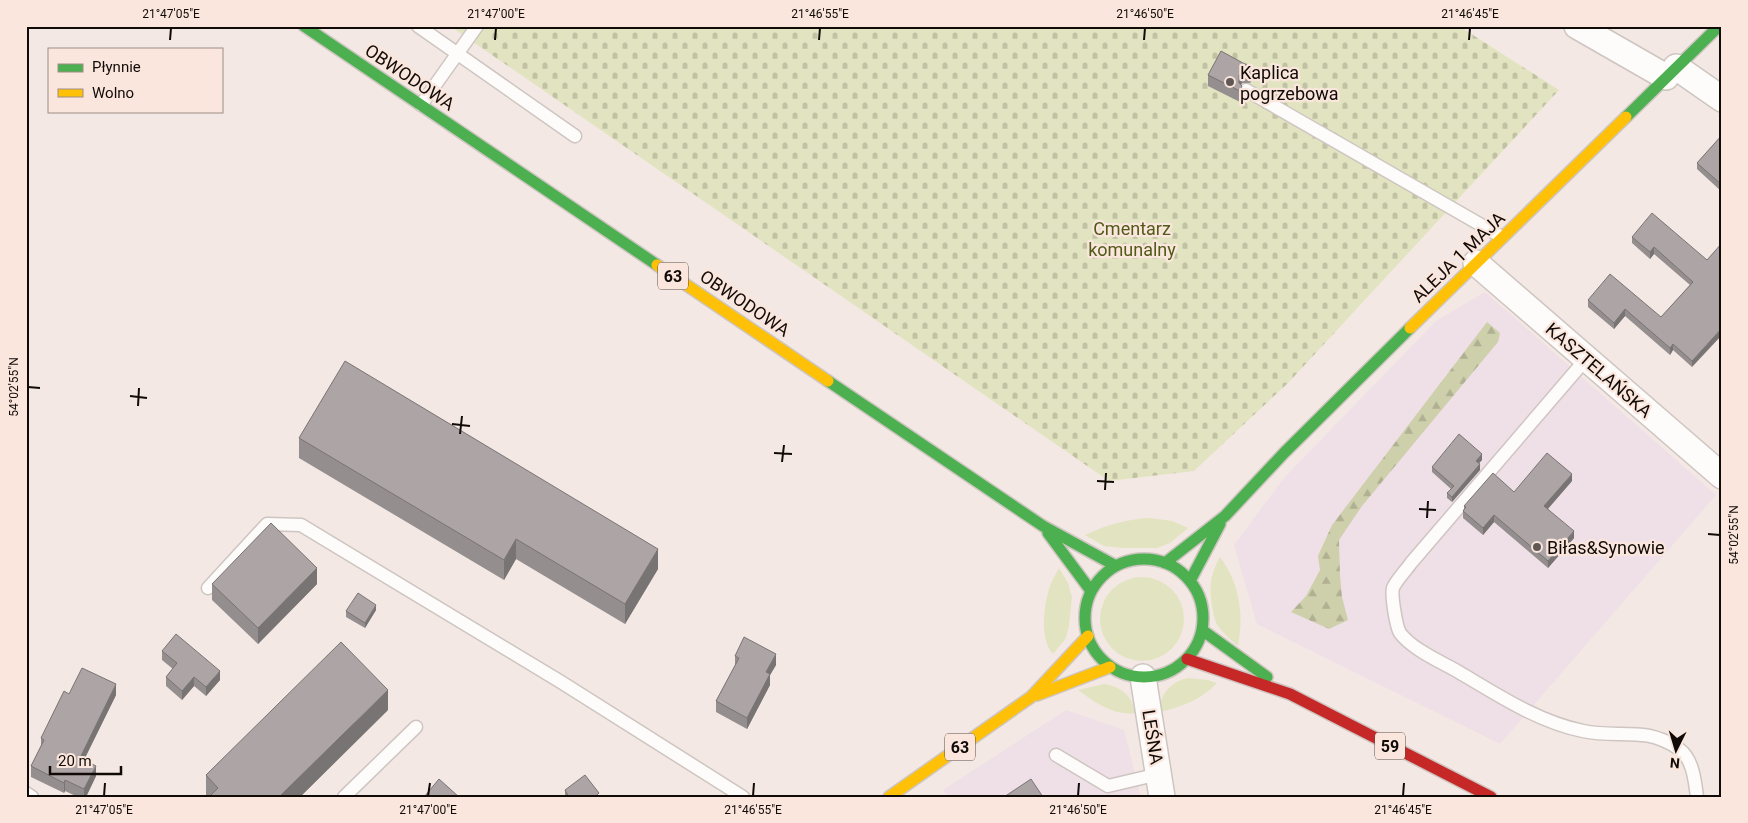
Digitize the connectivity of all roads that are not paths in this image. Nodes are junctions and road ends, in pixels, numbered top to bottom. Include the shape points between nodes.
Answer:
1 (304, 26) edge
2 (418, 26) edge
3 (476, 26) edge
4 (1577, 26) edge
5 (1719, 26) edge
6 (458, 53) junction
7 (1671, 72) junction
8 (1246, 90) dead end
9 (1722, 99) edge
10 (421, 105) junction
11 (575, 136) dead end
12 (1502, 237) junction
13 (1476, 263) junction
14 (1586, 359) junction
15 (1722, 476) edge
16 (1225, 516) junction
17 (1043, 526) junction
18 (1165, 563) junction
19 (1116, 566) junction
20 (1190, 581) junction
21 (208, 588) dead end
22 (1091, 591) junction
23 (1202, 630) junction
24 (1088, 636) junction
25 (1187, 659) junction
26 (1110, 667) junction
27 (1143, 677) junction
28 (1290, 694) junction
29 (1031, 697) junction
30 (416, 727) dead end
31 (1056, 755) dead end
32 (1160, 785) edge
33 (26, 793) edge
34 (32, 797) edge
35 (344, 797) edge
36 (743, 797) edge
37 (889, 797) edge
38 (1491, 797) edge
39 (1698, 797) edge

1 - 10 main road, OBWODOWA / 63
2 - 6 lane
3 - 6 lane
4 - 7 street
5 - 7 main road, ALEJA 1 MAJA
6 - 10 lane
6 - 11 lane
7 - 9 street
7 - 12 main road, ALEJA 1 MAJA
8 - 12 lane
10 - 17 main road, OBWODOWA / 63
12 - 13 main road, ALEJA 1 MAJA
13 - 14 street, KASZTELAŃSKA
13 - 16 main road, ALEJA 1 MAJA
14 - 15 street, KASZTELAŃSKA
14 - 39 lane via 1411,563 1393,588 1394,615 1400,632 1418,649 1534,714 1585,732 1660,737 1681,750 1690,763
16 - 18 main road, ALEJA 1 MAJA
16 - 20 main road, ALEJA 1 MAJA
17 - 19 main road, OBWODOWA / 63
17 - 22 main road, OBWODOWA / 63
18 - 19 main road via 1149,559 1132,560
18 - 20 main road
19 - 22 main road via 1101,577
20 - 23 main road via 1201,605
21 - 36 lane via 267,524 301,526 562,682
22 - 24 main road via 1086,606
23 - 25 main road
23 - 28 main road, 59
24 - 26 main road via 1096,654
24 - 29 main road, 63
25 - 27 main road via 1174,669
25 - 28 main road, 59
26 - 27 main road
26 - 29 main road, 63
27 - 32 street, LEŚNA
28 - 38 main road, 59
29 - 37 main road, 63
30 - 35 lane
31 - 32 lane via 1108,786
33 - 34 lane

